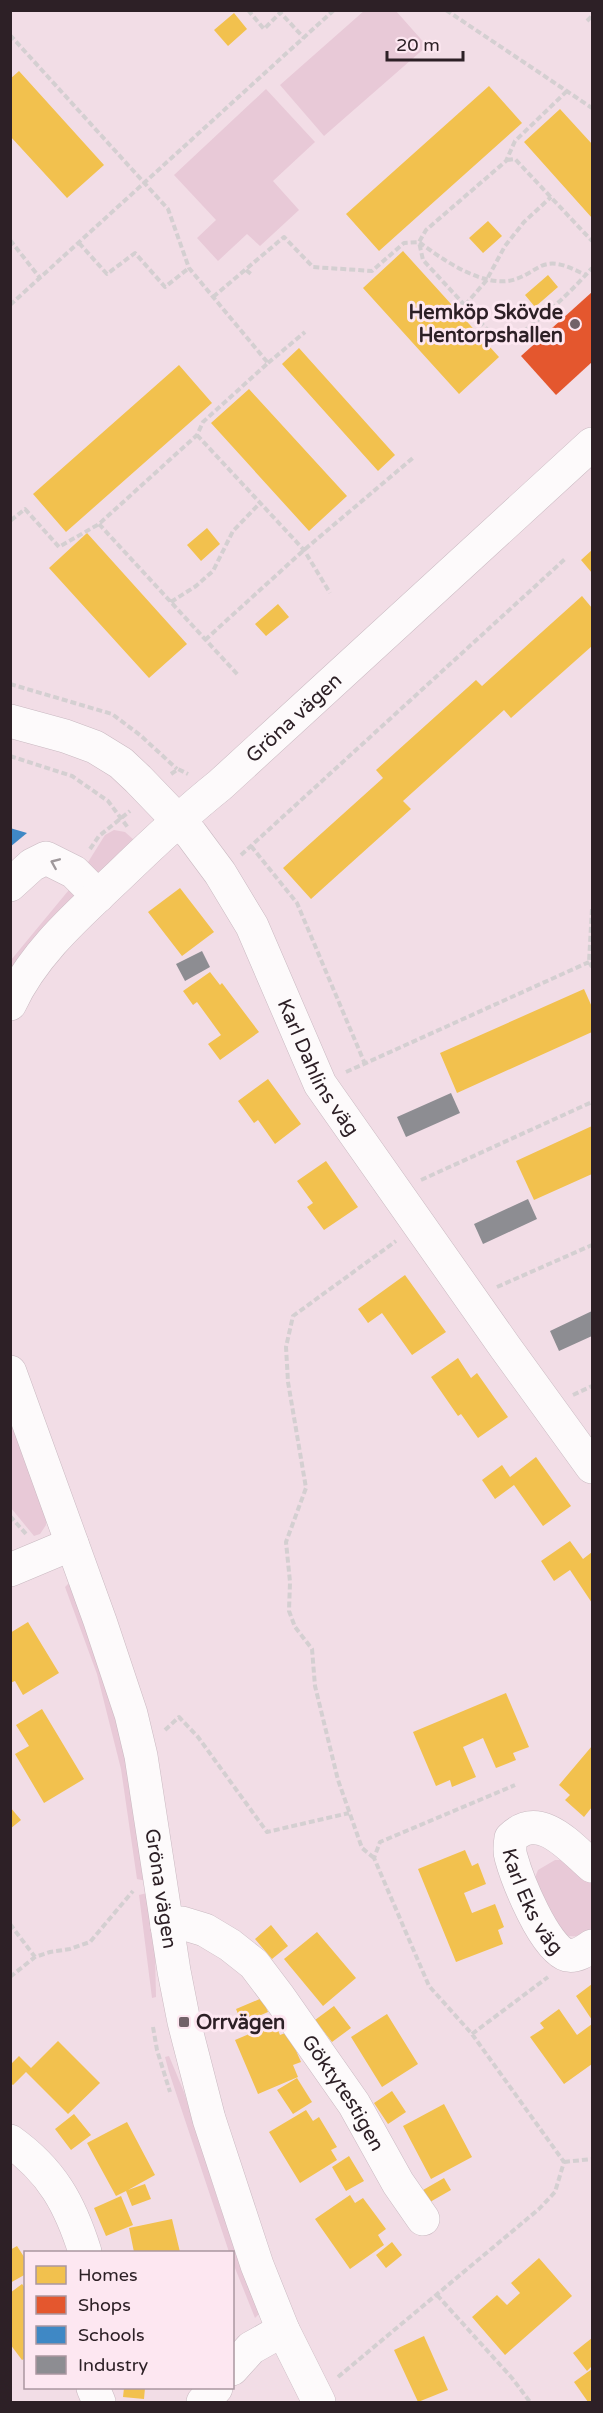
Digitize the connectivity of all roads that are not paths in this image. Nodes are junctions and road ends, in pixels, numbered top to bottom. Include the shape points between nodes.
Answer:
1 (592, 444) edge
2 (10, 722) edge
3 (179, 819) junction
4 (10, 885) edge
5 (98, 896) junction
6 (10, 1004) edge
7 (10, 1372) edge
8 (592, 1467) edge
9 (72, 1544) junction
10 (10, 1570) edge
11 (592, 1866) edge
12 (167, 1926) junction
13 (592, 1946) edge
14 (10, 2141) edge
15 (423, 2219) dead end
16 (84, 2251) edge
17 (283, 2330) junction
18 (234, 2367) edge
19 (93, 2389) edge
20 (215, 2389) edge
21 (328, 2390) edge
22 (99, 2403) edge
23 (203, 2403) edge

1 - 3 street, Gröna vägen
2 - 3 street, Karl Dahlins väg via 95,747 121,763
3 - 5 street, Gröna vägen
3 - 8 street, Karl Dahlins väg via 220,873 252,926 320,1084
5 -> 4 street via 74,872 46,858
5 - 6 street, Gröna vägen via 41,956
7 - 9 street, Gröna vägen
9 - 10 street
9 - 12 street, Gröna vägen via 131,1714
11 - 13 street, Karl Eks väg via 537,1826 520,1830 511,1838 510,1855 540,1929 556,1949 569,1956
12 - 15 street, Göktytestigen via 182,1923 205,1930 254,1964 354,2104
12 - 17 street, Gröna vägen via 184,2022 208,2119
14 - 16 street via 42,2167 54,2184 75,2222
17 - 18 street via 250,2348
17 - 21 street, Gröna vägen
19 - 22 street
20 - 23 street

